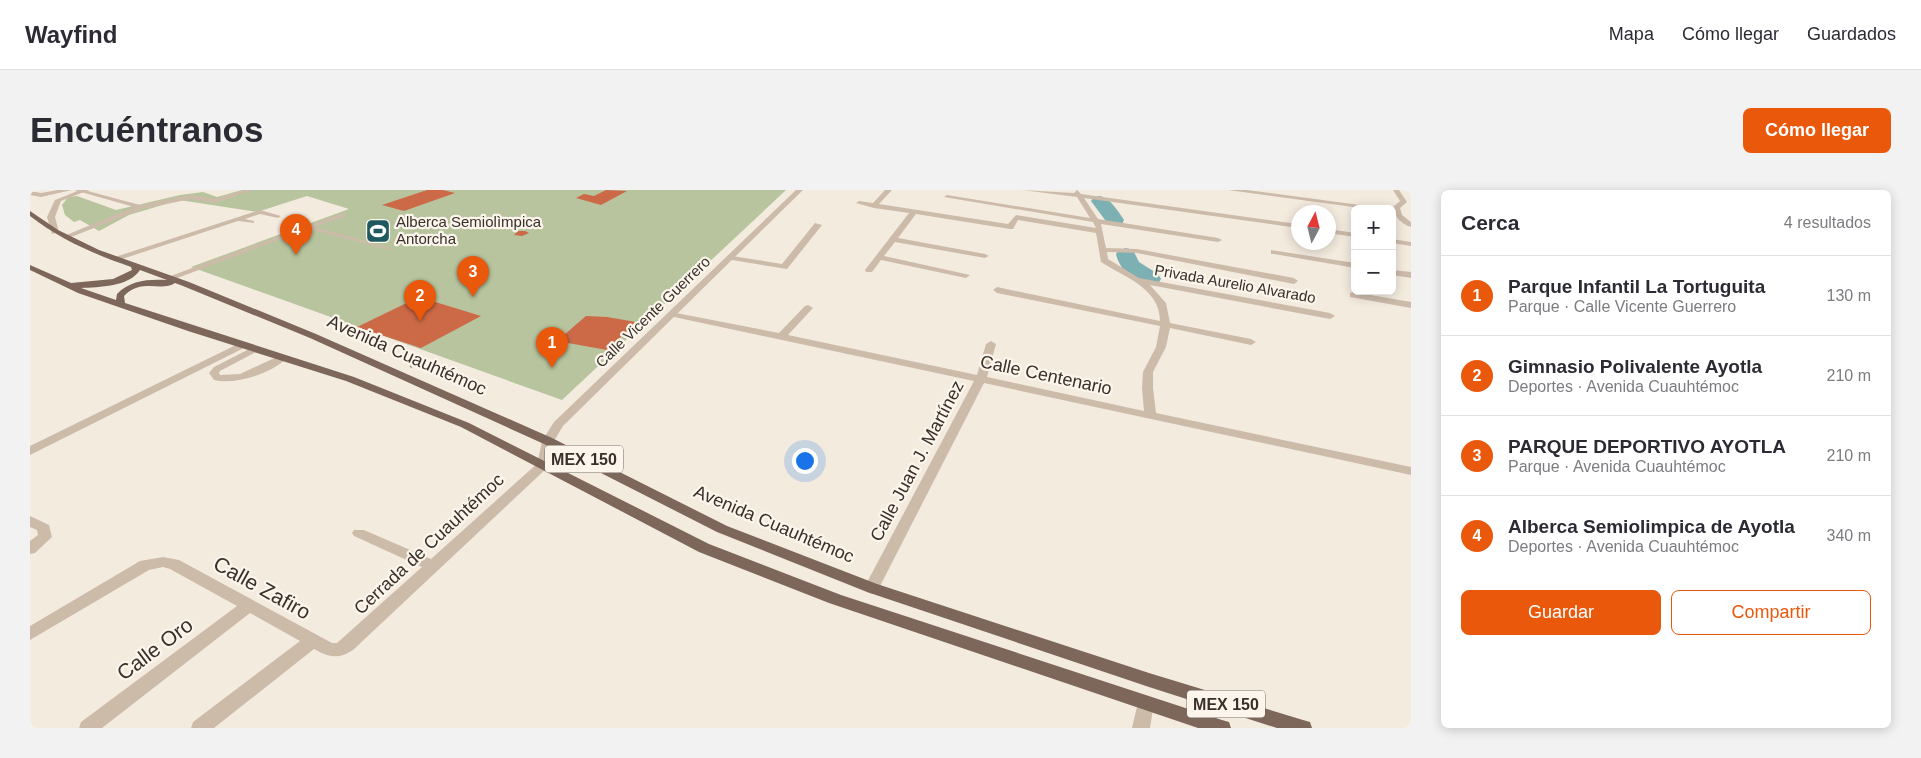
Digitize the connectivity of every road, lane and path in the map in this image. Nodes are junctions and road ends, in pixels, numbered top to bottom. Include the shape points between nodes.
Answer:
1 (69, 190) edge
2 (81, 190) edge
3 (250, 190) edge
4 (800, 190) edge
5 (889, 190) edge
6 (1025, 190) edge
7 (1231, 190) edge
8 (1396, 190) edge
9 (30, 193) edge
10 (1078, 194) edge
11 (947, 197) dead end
12 (859, 203) dead end
13 (1354, 205) edge
14 (874, 206) junction
15 (140, 207) junction
16 (1396, 208) edge
17 (914, 212) junction
18 (30, 213) edge
19 (1396, 213) edge
20 (343, 215) dead end
21 (278, 216) dead end
22 (238, 219) junction
23 (1095, 220) junction
24 (252, 222) dead end
25 (818, 225) dead end
26 (1291, 225) edge
27 (1411, 225) edge
28 (308, 227) junction
29 (1099, 230) junction
30 (1336, 232) edge
31 (60, 234) junction
32 (1351, 234) edge
33 (893, 239) junction
34 (1218, 240) dead end
35 (1396, 242) edge
36 (1411, 244) edge
37 (388, 249) dead end
38 (1102, 250) junction
39 (1274, 252) dead end
40 (985, 256) dead end
41 (732, 258) junction
42 (878, 258) junction
43 (113, 259) junction
44 (134, 265) junction
45 (1351, 265) edge
46 (30, 267) edge
47 (868, 270) dead end
48 (1396, 273) edge
49 (966, 275) dead end
50 (1411, 275) edge
51 (169, 278) junction
52 (1136, 280) junction
53 (1294, 281) dead end
54 (186, 284) junction
55 (69, 285) junction
56 (997, 290) dead end
57 (1358, 295) edge
58 (121, 305) junction
59 (1411, 305) edge
60 (808, 308) dead end
61 (674, 314) junction
62 (1330, 316) dead end
63 (1165, 324) junction
64 (782, 336) junction
65 (1251, 342) dead end
66 (991, 344) dead end
67 (249, 347) junction
68 (282, 358) junction
69 (410, 368) dead end
70 (447, 378) dead end
71 (981, 379) junction
72 (1150, 414) junction
73 (548, 441) junction
74 (30, 451) edge
75 (542, 465) junction
76 (1411, 471) edge
77 (30, 521) edge
78 (359, 533) dead end
79 (30, 549) edge
80 (434, 566) junction
81 (872, 588) junction
82 (249, 606) junction
83 (30, 634) edge
84 (314, 640) junction
85 (340, 650) joint
86 (1145, 703) junction
87 (88, 728) edge
88 (200, 728) edge
89 (1141, 728) edge
90 (1222, 728) edge
91 (1303, 728) edge

1 - 9 street via 41,195
2 - 15 lane
2 - 31 street via 58,200 51,216
3 - 15 lane via 215,201 191,197
4 - 41 street, Calle Vicente Guerrero
5 - 14 street
6 - 10 street
7 - 13 street
8 - 16 street via 1404,202
10 - 23 street
10 - 26 street
11 - 23 street
12 - 14 street
14 - 17 street
15 - 31 lane
17 - 29 street via 1010,227 1016,217
17 - 33 street
18 - 31 main road, Avenida Cuauhtémoc / MEX 150
19 - 27 street
20 - 28 lane
21 - 22 lane via 260,212
22 - 24 lane
22 - 43 lane
23 - 29 street
23 - 34 street
25 - 41 street via 784,267
28 - 37 lane
28 - 51 lane
29 - 38 street
30 - 32 street
31 - 43 main road, Avenida Cuauhtémoc / MEX 150
33 - 40 street
33 - 42 street
35 - 36 street
38 - 52 street via 1104,260
38 - 53 street via 1136,251
39 - 45 street
41 - 61 street, Calle Vicente Guerrero
42 - 47 street
42 - 49 street
43 - 44 main road, Avenida Cuauhtémoc / MEX 150
44 - 51 main road, Avenida Cuauhtémoc / MEX 150
44 - 55 main road via 136,271 122,279
46 - 55 main road, MEX 150
48 - 50 street
51 - 54 main road, Avenida Cuauhtémoc / MEX 150
52 - 62 street, Privada Aurelio Alvarado
52 - 63 street via 1158,298
54 - 58 main road via 160,282 135,286 120,296
54 - 73 main road, Avenida Cuauhtémoc / MEX 150 via 313,336
55 - 58 main road, MEX 150
56 - 63 street
57 - 59 street
58 - 67 main road, MEX 150
60 - 64 street
61 - 64 street, Calle Centenario
61 - 73 street, Calle Vicente Guerrero via 558,424
63 - 65 street
63 - 72 street via 1160,352 1148,371
64 - 71 street, Calle Centenario
66 - 71 street, Calle Juan J. Martínez
67 - 68 main road, MEX 150
67 - 68 lane via 217,369 214,374 217,378 228,381 241,378
67 - 74 street
68 - 75 main road, MEX 150 via 350,379 465,426
69 - 70 path via 415,365
71 - 72 street, Calle Centenario
71 - 81 street, Calle Juan J. Martínez
72 - 76 street, Calle Centenario
73 - 75 street, Calle Vicente Guerrero
73 - 81 main road, Avenida Cuauhtémoc / MEX 150 via 722,529
75 - 80 street, Cerrada de Cuauhtémoc
75 - 86 main road, MEX 150 via 704,548 834,599
77 - 79 street via 44,528 45,537
78 - 80 street
80 - 85 street, Cerrada de Cuauhtémoc
81 - 91 main road, Avenida Cuauhtémoc / MEX 150
82 - 83 street, Calle Zafiro via 174,564 163,562 145,565
82 - 84 street, Calle Zafiro
82 - 87 street, Calle Oro
84 - 85 street, Calle Zafiro via 330,650
84 - 88 street
86 - 89 street
86 - 90 main road, MEX 150

